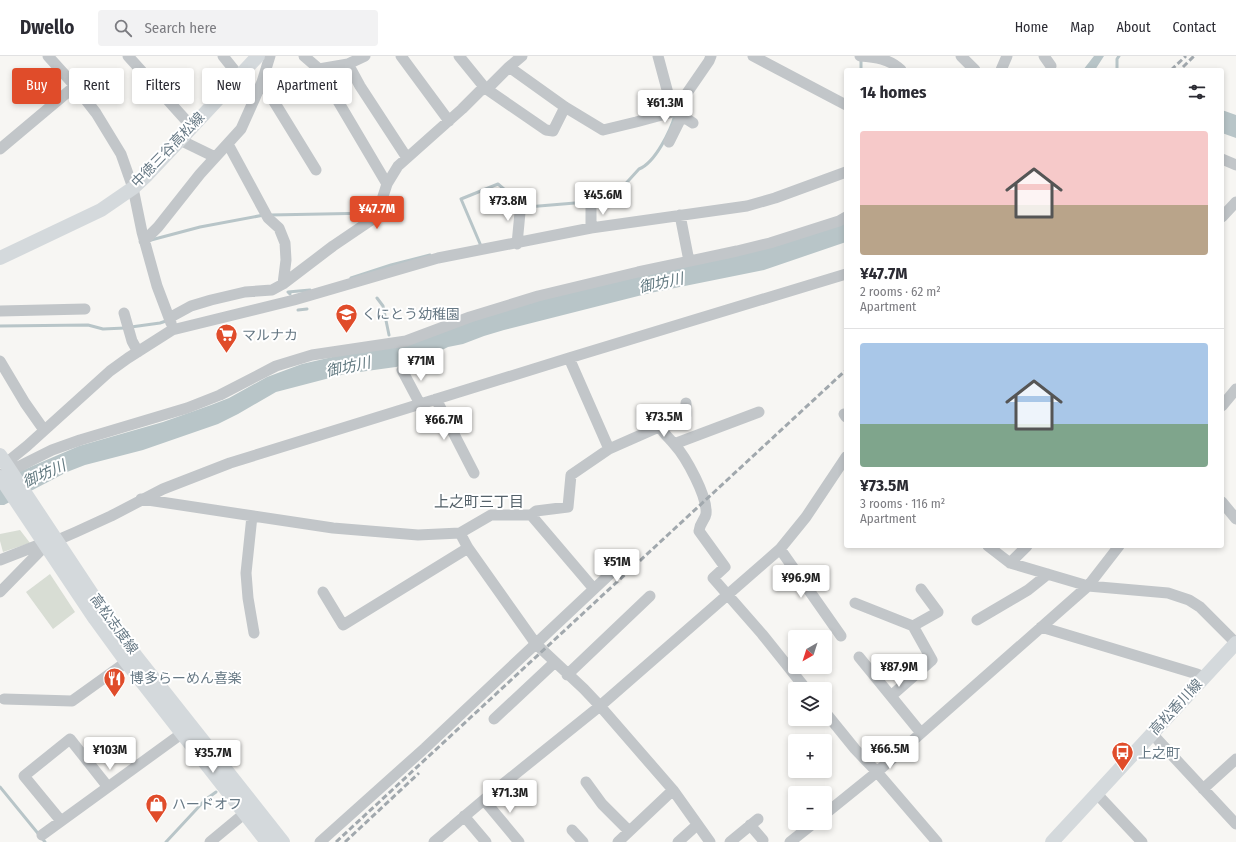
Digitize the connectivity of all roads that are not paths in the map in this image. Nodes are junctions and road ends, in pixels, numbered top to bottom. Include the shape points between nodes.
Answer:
1 (48, 56) edge
2 (128, 56) edge
3 (223, 56) edge
4 (258, 56) edge
5 (270, 56) edge
6 (304, 56) edge
7 (364, 56) edge
8 (401, 56) edge
9 (459, 56) edge
10 (522, 56) edge
11 (658, 56) edge
12 (711, 56) edge
13 (753, 56) edge
14 (860, 56) edge
15 (961, 56) edge
16 (1007, 56) edge
17 (1044, 56) edge
18 (879, 57) edge
19 (348, 64) junction
20 (1051, 66) dead end
21 (509, 67) junction
22 (233, 68) edge
23 (247, 68) edge
24 (318, 68) edge
25 (325, 68) edge
26 (899, 68) edge
27 (972, 68) edge
28 (1002, 68) edge
29 (69, 79) edge
30 (262, 82) junction
31 (485, 88) junction
32 (69, 91) edge
33 (89, 104) edge
34 (213, 104) edge
35 (340, 104) edge
36 (844, 104) edge
37 (565, 107) junction
38 (677, 112) junction
39 (450, 121) junction
40 (693, 123) dead end
41 (192, 127) junction
42 (180, 140) junction
43 (669, 142) dead end
44 (228, 144) junction
45 (0, 149) edge
46 (215, 157) junction
47 (407, 158) junction
48 (1224, 160) edge
49 (1236, 165) edge
50 (316, 170) dead end
51 (844, 173) edge
52 (387, 184) junction
53 (133, 188) junction
54 (521, 202) dead end
55 (1236, 202) edge
56 (591, 204) dead end
57 (680, 215) junction
58 (1224, 215) edge
59 (844, 218) edge
60 (591, 228) junction
61 (144, 241) junction
62 (518, 244) junction
63 (0, 258) edge
64 (689, 261) junction
65 (844, 275) edge
66 (283, 284) junction
67 (264, 291) junction
68 (263, 308) junction
69 (85, 309) dead end
70 (0, 311) edge
71 (124, 313) dead end
72 (169, 318) junction
73 (172, 330) junction
74 (138, 352) junction
75 (569, 358) junction
76 (0, 361) edge
77 (402, 370) dead end
78 (1236, 389) edge
79 (436, 399) junction
80 (686, 403) dead end
81 (420, 404) junction
82 (1224, 404) edge
83 (759, 412) dead end
84 (660, 427) junction
85 (44, 430) junction
86 (674, 444) junction
87 (609, 449) junction
88 (844, 460) edge
89 (4, 470) edge
90 (474, 473) dead end
91 (141, 499) junction
92 (1224, 504) edge
93 (531, 515) junction
94 (252, 516) junction
95 (1236, 519) edge
96 (460, 533) junction
97 (51, 543) junction
98 (468, 548) junction
99 (991, 548) edge
100 (1025, 548) edge
101 (1117, 548) edge
102 (780, 549) junction
103 (1, 560) edge
104 (625, 560) dead end
105 (1010, 563) junction
106 (1048, 574) junction
107 (1088, 586) junction
108 (594, 589) junction
109 (921, 589) dead end
110 (0, 592) edge
111 (323, 592) dead end
112 (650, 596) dead end
113 (728, 596) junction
114 (855, 603) dead end
115 (977, 620) dead end
116 (913, 626) junction
117 (1041, 626) junction
118 (254, 633) dead end
119 (841, 636) dead end
120 (536, 644) junction
121 (1234, 648) edge
122 (859, 657) dead end
123 (131, 659) junction
124 (554, 662) junction
125 (567, 674) junction
126 (1204, 678) junction
127 (800, 682) edge
128 (891, 696) junction
129 (4, 700) dead end
130 (600, 706) junction
131 (494, 719) dead end
132 (832, 721) edge
133 (187, 730) junction
134 (921, 733) junction
135 (1150, 735) junction
136 (1236, 759) edge
137 (877, 772) junction
138 (586, 782) dead end
139 (108, 787) junction
140 (1203, 789) junction
141 (673, 790) junction
142 (1097, 794) junction
143 (484, 800) junction
144 (832, 808) edge
145 (249, 809) junction
146 (464, 816) junction
147 (61, 821) junction
148 (1236, 824) edge
149 (697, 825) junction
150 (572, 830) dead end
151 (806, 830) edge
152 (629, 832) junction
153 (42, 835) dead end
154 (763, 840) dead end
155 (210, 842) edge
156 (267, 842) edge
157 (283, 842) edge
158 (320, 842) edge
159 (434, 842) edge
160 (486, 842) edge
161 (519, 842) edge
162 (583, 842) edge
163 (618, 842) edge
164 (678, 842) edge
165 (710, 842) edge
166 (730, 842) edge
167 (791, 842) edge
168 (937, 842) edge
169 (1052, 842) edge
170 (1142, 842) edge

1 - 29 street
2 - 41 street
3 - 22 street
4 - 23 main road, 中徳三谷高松線
5 - 30 street
6 - 24 street
7 - 19 street
8 - 39 street
9 - 31 street
10 - 21 street
11 - 38 street
12 - 38 street
13 - 36 street
14 - 18 street
15 - 27 street
16 - 28 street
17 - 20 street
18 - 26 street
19 - 25 street
19 - 47 street
21 - 31 street
21 - 37 street
30 - 44 street via 241,129
30 - 50 street
31 - 37 street via 546,130 553,131
31 - 39 street
32 - 45 street
33 - 53 street via 121,154
34 - 41 main road, 中徳三谷高松線
35 - 52 street
37 - 38 street via 602,130
38 - 40 street
38 - 43 street
39 - 47 street
41 - 42 main road, 中徳三谷高松線
42 - 46 street
42 - 53 main road, 中徳三谷高松線
44 - 46 street
44 - 66 street via 268,218 279,228 285,243
46 - 61 street
47 - 52 street via 398,166
48 - 49 street
51 - 57 street via 747,206
52 - 66 street via 378,212 373,219
53 - 61 street
53 - 63 main road, 中徳三谷高松線 via 101,210
54 - 62 street
55 - 58 street
56 - 60 street
57 - 60 street
57 - 64 street
59 - 64 street via 770,243
60 - 62 street
61 - 72 street
62 - 68 street via 438,258
64 - 89 street via 538,296 470,316 406,341 312,355 276,366 220,395 186,408 80,440
65 - 75 street
66 - 67 street
67 - 68 street
67 - 72 street via 245,292 211,300 191,306
68 - 73 street
69 - 70 street
71 - 74 street
72 - 73 street
73 - 74 street
74 - 85 street via 110,371
75 - 79 street
75 - 87 street
76 - 85 street
77 - 81 street
78 - 82 street
79 - 81 street
79 - 90 street
80 - 84 street via 686,415
81 - 91 street via 230,463 190,477
83 - 86 street
84 - 86 street
84 - 87 street
85 - 89 street
86 - 113 street via 693,473 702,494 706,515 699,531 725,567 713,578
87 - 93 street via 571,475 568,507 536,510
88 - 102 street via 806,517
89 - 97 main road, 高松志度線
91 - 94 street
91 - 97 street via 111,516
92 - 95 street
93 - 96 street via 491,515
93 - 108 street
94 - 96 street via 333,528 410,535
94 - 118 street via 246,573
96 - 98 street
97 - 103 street
97 - 110 street
97 - 123 main road, 高松志度線 via 95,619
98 - 111 street via 343,624
98 - 120 street
99 - 105 street
100 - 105 street
101 - 107 street
102 - 113 street
102 - 119 street
104 - 108 street
105 - 106 street
106 - 107 street
106 - 115 street via 1028,590
107 - 117 street
107 - 121 street via 1168,593 1189,600 1200,607
108 - 120 street
109 - 116 street via 938,612
112 - 125 street
113 - 127 street
113 - 130 street
114 - 116 street
116 - 128 street via 932,660
117 - 126 street
117 - 134 street
120 - 124 street
120 - 158 street via 426,748
121 - 126 main road, 高松香川線
122 - 128 street
123 - 129 street via 72,701
123 - 133 main road, 高松志度線
124 - 125 street
124 - 131 street
125 - 130 street
126 - 135 main road, 高松香川線
128 - 134 street
130 - 141 street
130 - 143 street
132 - 137 street
133 - 139 street
133 - 145 main road, 高松志度線
134 - 137 street
135 - 140 street via 1156,738
135 - 142 main road, 高松香川線
136 - 140 street
137 - 144 street
137 - 168 street
138 - 152 street via 602,804
139 - 147 street
139 - 147 street via 70,739 24,776
140 - 148 street
141 - 149 street
141 - 152 street
142 - 169 main road, 高松香川線
142 - 170 street
143 - 146 street
143 - 161 street
145 - 155 street
145 - 156 main road, 高松志度線
145 - 157 main road, 高松志度線
146 - 159 street
146 - 160 street
147 - 153 street
149 - 164 street
149 - 165 street
150 - 162 street
151 - 167 street
152 - 163 street
154 - 166 street via 754,822

